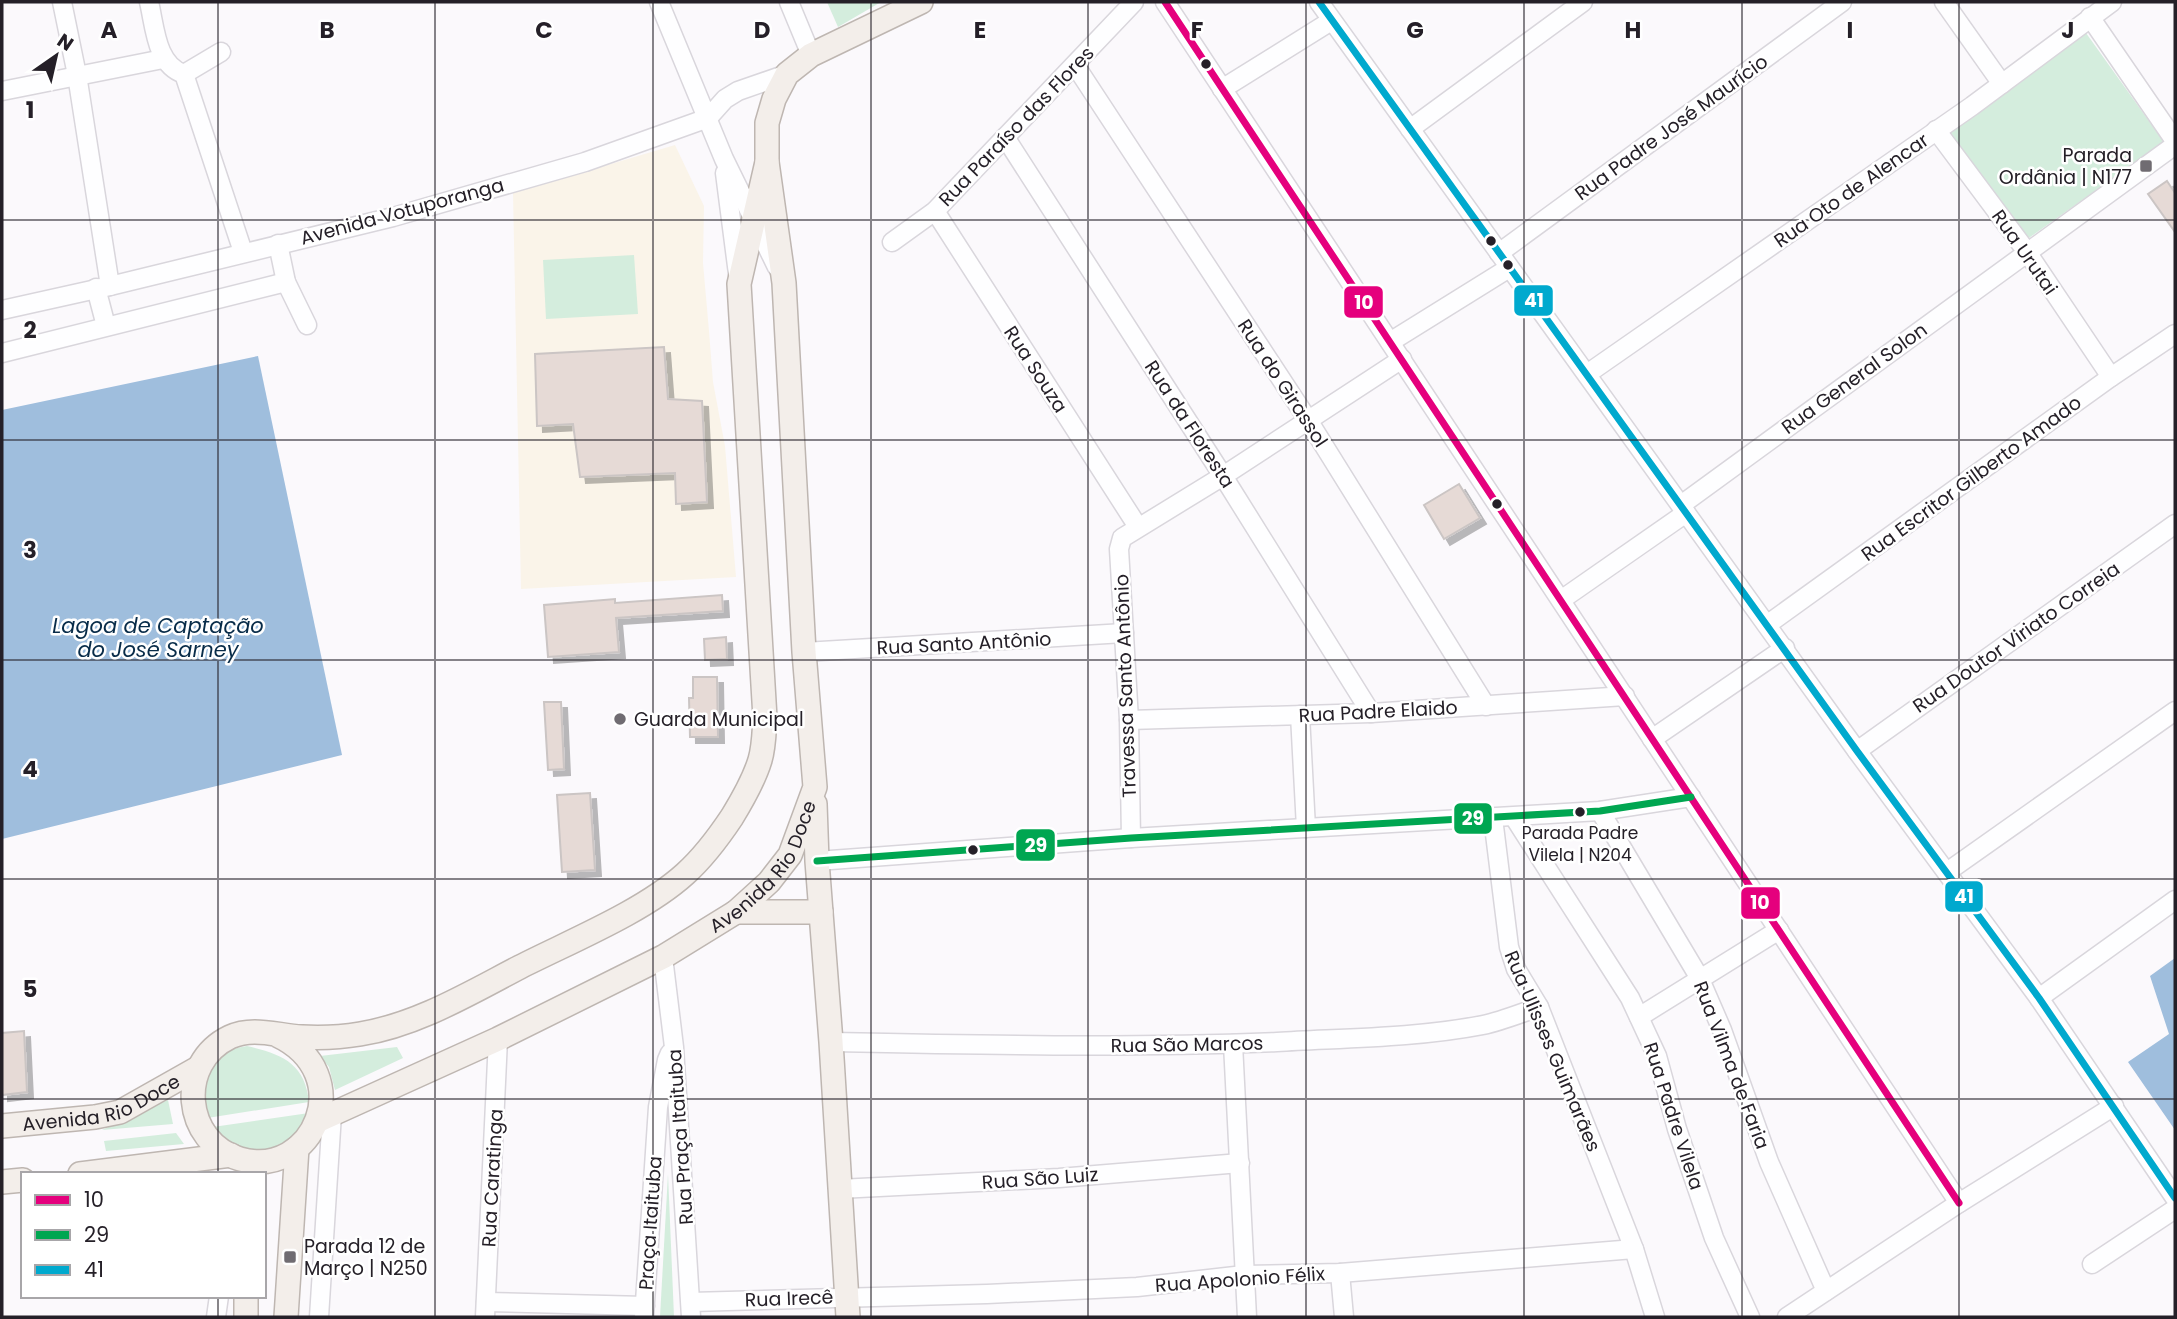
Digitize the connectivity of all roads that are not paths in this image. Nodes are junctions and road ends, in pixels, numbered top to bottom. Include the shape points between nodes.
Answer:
1 (62, 2) edge
2 (149, 2) edge
3 (659, 2) edge
4 (789, 2) edge
5 (921, 2) edge
6 (1134, 2) edge
7 (1165, 2) edge
8 (1320, 2) edge
9 (1584, 2) edge
10 (1842, 2) edge
11 (1944, 2) edge
12 (2112, 2) edge
13 (2090, 18) junction
14 (1331, 21) junction
15 (222, 52) dead end
16 (811, 55) junction
17 (163, 59) junction
18 (1075, 65) junction
19 (184, 74) junction
20 (787, 74) junction
21 (77, 75) junction
22 (2002, 84) junction
23 (1222, 89) junction
24 (2, 92) edge
25 (708, 118) junction
26 (1410, 129) junction
27 (1936, 131) junction
28 (1005, 137) junction
29 (2175, 143) edge
30 (723, 159) junction
31 (767, 162) junction
32 (935, 211) junction
33 (755, 219) junction
34 (892, 242) dead end
35 (278, 244) junction
36 (243, 252) junction
37 (2027, 252) junction
38 (1504, 260) junction
39 (286, 282) junction
40 (784, 283) junction
41 (739, 284) junction
42 (103, 287) junction
43 (2, 310) edge
44 (307, 325) dead end
45 (106, 326) junction
46 (2175, 334) edge
47 (1390, 342) junction
48 (2, 354) edge
49 (1402, 359) junction
50 (1587, 374) junction
51 (2111, 377) junction
52 (1308, 420) junction
53 (1223, 476) junction
54 (1684, 509) junction
55 (2175, 524) edge
56 (1131, 531) junction
57 (1561, 600) junction
58 (1768, 624) junction
59 (1124, 633) junction
60 (1785, 648) junction
61 (804, 652) junction
62 (1625, 696) junction
63 (1486, 706) junction
64 (2175, 711) edge
65 (1371, 713) junction
66 (1300, 715) junction
67 (1129, 720) junction
68 (1652, 739) junction
69 (1857, 751) junction
70 (815, 787) junction
71 (1691, 797) junction
72 (1600, 811) junction
73 (1514, 817) junction
74 (1493, 818) junction
75 (1306, 828) junction
76 (1131, 838) junction
77 (817, 861) junction
78 (1947, 873) junction
79 (2175, 900) edge
80 (736, 912) junction
81 (821, 912) junction
82 (1779, 930) junction
83 (663, 957) junction
84 (1699, 980) junction
85 (2039, 998) junction
86 (1539, 1007) junction
87 (1639, 1017) junction
88 (277, 1035) junction
89 (498, 1039) junction
90 (831, 1042) junction
91 (1233, 1044) junction
92 (674, 1047) junction
93 (198, 1068) junction
94 (2115, 1106) junction
95 (325, 1117) junction
96 (2, 1126) edge
97 (297, 1148) junction
98 (1240, 1163) junction
99 (240, 1164) edge
100 (112, 1172) edge
101 (21, 1180) edge
102 (2, 1182) edge
103 (839, 1189) junction
104 (2175, 1198) edge
105 (1959, 1203) junction
106 (2175, 1209) edge
107 (1634, 1248) junction
108 (2092, 1264) dead end
109 (1340, 1273) junction
110 (1244, 1275) junction
111 (1826, 1291) junction
112 (219, 1298) edge
113 (246, 1298) edge
114 (847, 1307) edge
115 (691, 1309) edge
116 (485, 1310) edge
117 (644, 1311) edge
118 (216, 1317) edge
119 (246, 1317) edge
120 (286, 1317) edge
121 (319, 1317) edge
122 (1247, 1317) edge
123 (1344, 1317) edge
124 (1655, 1317) edge
125 (1750, 1317) edge
126 (1787, 1317) edge

1 - 21 street
2 - 17 street
3 - 25 street, Avenida Rio Doce
4 - 16 street
5 - 16 main road
6 - 18 street, Rua Paraíso das Flores
7 - 23 street
8 - 14 street
9 - 26 street
10 - 38 street, Rua Padre José Maurício
11 - 22 street
12 - 13 street, Rua Oto de Alencar
13 - 22 street, Rua Oto de Alencar
13 - 29 street
14 - 23 street
14 - 26 street
15 - 19 street
16 - 20 main road
17 - 19 street
17 - 21 street
18 - 28 street, Rua Paraíso das Flores
18 - 52 street, Rua do Girassol
19 - 36 street
20 - 25 street, Avenida Votuporanga via 738,91
20 - 31 main road, Avenida Rio Doce via 767,123
21 - 24 street
21 - 42 street
22 - 27 street, Rua Oto de Alencar
23 - 47 street
25 - 30 street, Avenida Rio Doce
25 - 35 street, Avenida Votuporanga via 585,162
26 - 38 street
27 - 37 street, Rua Urutai
27 - 50 street, Rua Oto de Alencar
28 - 32 street, Rua Paraíso das Flores
28 - 53 street, Rua da Floresta
29 - 37 street, Rua General Solon
30 - 33 street, Avenida Rio Doce
30 - 41 street, Avenida Rio Doce
31 - 33 main road, Avenida Rio Doce
31 - 40 main road, Avenida Rio Doce
32 - 34 street, Rua Paraíso das Flores
32 - 56 street, Rua Souza
33 - 40 street, Avenida Rio Doce
33 - 41 main road, Avenida Rio Doce
35 - 36 street, Avenida Votuporanga
35 - 39 street
36 - 42 street, Avenida Votuporanga
37 - 51 street, Rua Urutai
37 - 54 street, Rua General Solon
38 - 47 street, Rua Padre José Maurício
38 - 50 street
39 - 44 street
39 - 45 street
40 - 61 main road, Avenida Rio Doce
41 - 88 main road, Avenida Rio Doce via 765,718 760,759 743,799 709,849 685,874 646,902 470,993 395,1027 358,1035
42 - 43 street, Avenida Votuporanga
42 - 45 street
45 - 48 street
46 - 51 street, Rua Escritor Gilberto Amado
47 - 49 street
49 - 52 street
49 - 57 street
50 - 54 street
51 - 58 street, Rua Escritor Gilberto Amado
52 - 53 street
52 - 63 street, Rua do Girassol
53 - 56 street
53 - 65 street, Rua da Floresta
54 - 57 street, Rua General Solon
54 - 58 street
55 - 69 street, Rua Doutor Viriato Correia
56 - 59 street, Travessa Santo Antônio via 1119,550
57 - 62 street
58 - 60 street
59 - 61 street, Rua Santo Antônio
59 - 67 street, Travessa Santo Antônio
60 - 68 street
60 - 69 street
61 - 70 main road, Avenida Rio Doce
62 - 63 street, Rua Padre Elaido
62 - 68 street
63 - 65 street, Rua Padre Elaido
64 - 78 street
65 - 66 street, Rua Padre Elaido
66 - 67 street, Rua Padre Elaido
66 - 75 street
67 - 76 street, Travessa Santo Antônio
68 - 71 street
69 - 78 street
70 - 77 main road
70 - 80 main road, Avenida Rio Doce via 790,855
71 - 72 street
71 - 82 street
72 - 73 street
72 - 84 street, Rua Vilma de Faria
73 - 74 street
73 - 87 street, Rua Padre Vilela
74 - 75 street
74 - 86 street, Rua Ulisses Guimarães via 1509,947 1516,969
75 - 76 street
76 - 77 street
77 - 81 main road
78 - 85 street
79 - 85 street
80 - 81 main road
80 - 83 main road, Avenida Rio Doce
81 - 90 main road
82 - 84 street
82 - 105 street
83 - 89 main road, Avenida Rio Doce
83 - 92 street, Rua Praça Itaituba
84 - 87 street
84 - 111 street, Rua Vilma de Faria via 1722,1030 1769,1162
85 - 94 street
86 - 91 street, Rua São Marcos via 1485,1024 1438,1031
86 - 107 street, Rua Ulisses Guimarães
87 - 125 street, Rua Padre Vilela via 1657,1056 1714,1238
88 - 93 main road, Avenida Rio Doce via 254,1032 231,1037 217,1044
88 - 95 main road, Avenida Rio Doce via 293,1042 316,1069
89 - 95 main road, Avenida Rio Doce
89 - 116 street, Rua Caratinga
90 - 91 street, Rua São Marcos
90 - 103 main road
91 - 98 street
92 - 115 street, Rua Praça Itaituba
92 - 117 street, Praça Itaituba via 658,1107
93 - 96 main road, Avenida Rio Doce via 120,1112
93 - 99 main road, Avenida Rio Doce via 192,1101 198,1123 211,1142
94 - 104 street
94 - 105 street
95 - 97 main road, Avenida Rio Doce
95 - 121 street
97 - 99 main road via 283,1156
97 - 120 main road
98 - 103 street, Rua São Luiz
98 - 110 street
99 - 100 main road
101 - 102 main road
103 - 114 main road
105 - 111 street
106 - 108 street
107 - 109 street, Rua Apolonio Félix
107 - 124 street, Rua Ulisses Guimarães
109 - 110 street, Rua Apolonio Félix
109 - 123 street
110 - 114 street, Rua Apolonio Félix
110 - 122 street
111 - 126 street
112 - 118 street
113 - 119 main road
114 - 115 street, Rua Irecê
116 - 117 street

